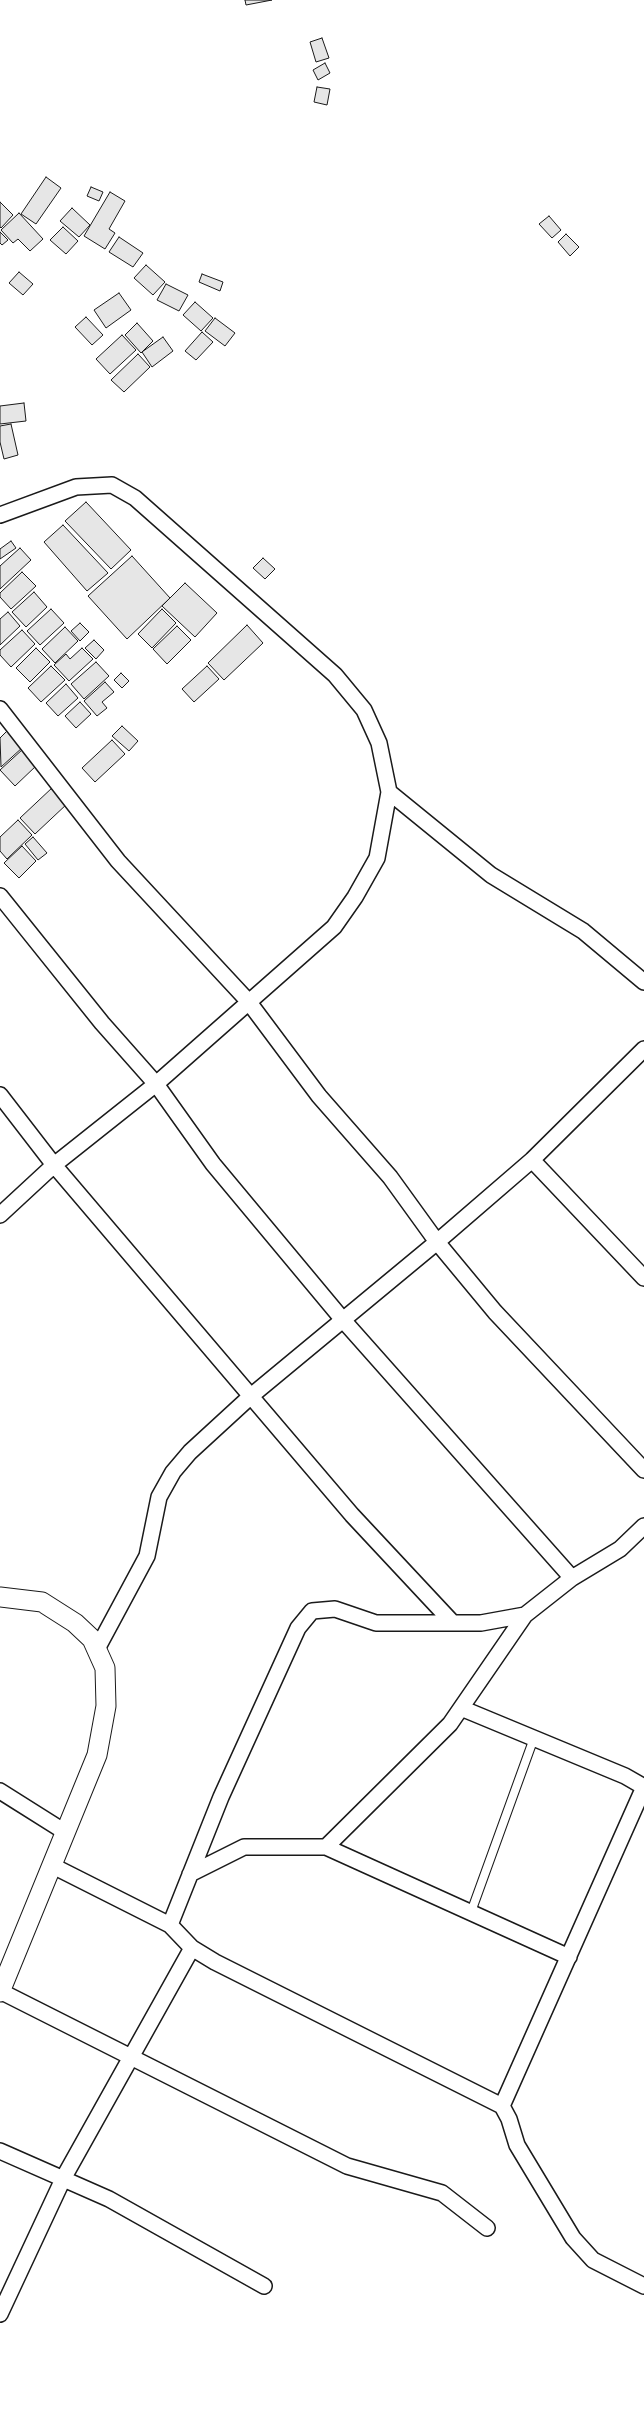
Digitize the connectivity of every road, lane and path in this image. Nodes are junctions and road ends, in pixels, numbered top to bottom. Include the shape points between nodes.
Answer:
1 (0, 514) edge
2 (0, 709) edge
3 (389, 792) junction
4 (0, 896) edge
5 (644, 982) edge
6 (248, 1002) junction
7 (644, 1049) edge
8 (156, 1084) junction
9 (0, 1095) edge
10 (532, 1160) junction
11 (54, 1165) junction
12 (0, 1215) edge
13 (437, 1242) junction
14 (644, 1278) edge
15 (343, 1320) junction
16 (251, 1396) junction
17 (644, 1470) edge
18 (644, 1526) edge
19 (572, 1578) junction
20 (0, 1597) edge
21 (525, 1615) junction
22 (451, 1621) junction
23 (97, 1649) junction
24 (461, 1708) junction
25 (534, 1738) junction
26 (644, 1787) edge
27 (0, 1791) edge
28 (65, 1832) junction
29 (326, 1846) junction
30 (51, 1865) junction
31 (190, 1874) junction
32 (471, 1912) junction
33 (170, 1925) junction
34 (192, 1948) junction
35 (569, 1957) junction
36 (0, 1991) edge
37 (131, 2056) junction
38 (502, 2106) junction
39 (0, 2151) edge
40 (64, 2177) junction
41 (487, 2228) dead end
42 (264, 2286) dead end
43 (644, 2286) edge
44 (0, 2314) edge

1 - 3 street via 76,487 112,485 136,498 336,675 364,710 380,743
2 - 6 street via 118,861
3 - 5 street via 491,876 583,931
3 - 6 street via 377,858 355,897 334,927
4 - 8 street via 102,1023
6 - 8 street
6 - 13 street via 319,1096 390,1177
7 - 10 street
8 - 11 street
8 - 15 street via 213,1164
9 - 11 street
10 - 13 street
10 - 14 street
11 - 12 street
11 - 16 street
13 - 15 street
13 - 17 street via 495,1312
15 - 16 street
15 - 19 street
16 - 22 street via 352,1515
16 - 23 street via 173,1472 159,1497 147,1556
18 - 19 street via 620,1549
19 - 21 street
20 - 23 street via 42,1602 74,1623 92,1639
21 - 22 street via 480,1622
21 - 24 street
22 - 31 street via 376,1623 335,1610 312,1611 298,1628 282,1662
23 - 28 street via 105,1668 106,1706 97,1755
24 - 25 street
24 - 29 street via 450,1724
25 - 26 street
25 - 32 lane
26 - 35 street
27 - 28 street
28 - 30 street
29 - 31 street via 244,1847
29 - 32 street
30 - 33 street
30 - 36 street
31 - 33 street
32 - 35 street
33 - 34 street
34 - 37 street
34 - 38 street
35 - 38 street
36 - 37 street
37 - 40 street
37 - 41 street via 348,2166 442,2193
38 - 43 street via 517,2145 573,2238 593,2260
39 - 40 street
40 - 42 street
40 - 44 street

